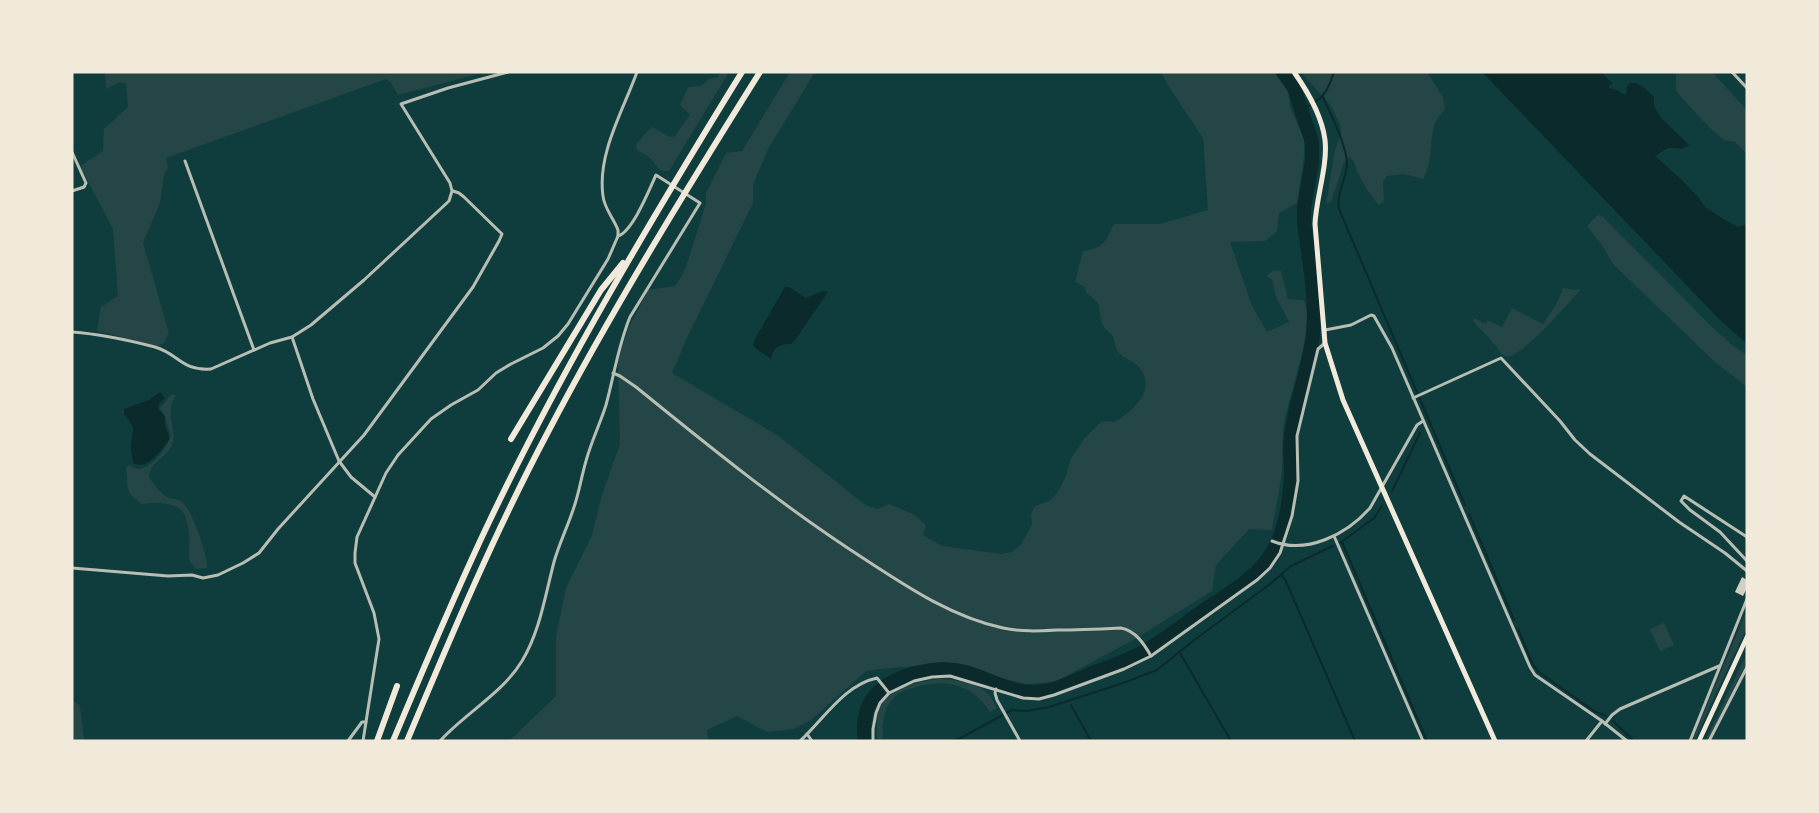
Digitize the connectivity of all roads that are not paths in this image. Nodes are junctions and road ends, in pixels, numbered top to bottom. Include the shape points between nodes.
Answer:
1 (508, 72) edge
2 (637, 72) edge
3 (742, 72) edge
4 (760, 72) edge
5 (1294, 72) edge
6 (1732, 72) edge
7 (1747, 88) edge
8 (72, 152) edge
9 (185, 161) dead end
10 (72, 191) edge
11 (453, 191) junction
12 (618, 236) junction
13 (638, 244) junction
14 (1324, 330) junction
15 (72, 332) edge
16 (292, 337) junction
17 (1325, 343) junction
18 (254, 350) junction
19 (613, 373) junction
20 (1414, 398) junction
21 (1423, 421) junction
22 (511, 440) dead end
23 (339, 462) junction
24 (1382, 487) junction
25 (375, 497) junction
26 (1334, 536) junction
27 (1747, 537) edge
28 (1272, 541) dead end
29 (1282, 545) junction
30 (1747, 561) edge
31 (72, 568) edge
32 (1747, 570) edge
33 (1747, 599) edge
34 (1747, 637) edge
35 (1150, 654) junction
36 (1719, 666) junction
37 (1747, 667) edge
38 (397, 686) dead end
39 (996, 689) junction
40 (888, 692) junction
41 (366, 722) junction
42 (1604, 722) junction
43 (807, 735) junction
44 (348, 741) edge
45 (363, 741) edge
46 (377, 741) edge
47 (393, 741) edge
48 (407, 741) edge
49 (440, 741) edge
50 (800, 741) edge
51 (812, 741) edge
52 (873, 741) edge
53 (1020, 741) edge
54 (1423, 741) edge
55 (1495, 741) edge
56 (1586, 741) edge
57 (1627, 741) edge
58 (1690, 741) edge
59 (1699, 741) edge
60 (1709, 741) edge

1 - 11 street via 401,104
2 - 12 street via 605,162 603,197
3 - 13 highway
4 - 48 highway via 627,288 548,433 468,598
5 - 14 main road via 1311,99 1325,141 1315,224
6 - 7 street
8 - 10 street via 86,183
9 - 18 street
11 - 16 street via 449,201 364,280
11 - 23 street via 502,234 454,314 364,435
12 - 19 street via 638,213 656,175 700,202 630,317
12 - 25 street via 608,260 558,336 511,363 478,390 431,419 398,455
13 - 22 highway via 601,290
13 - 47 highway via 575,354 490,519
14 - 17 main road
14 - 20 street via 1374,316
15 - 18 street via 157,348 200,370
16 - 18 street
16 - 23 street
17 - 24 main road via 1343,400
17 - 29 street via 1318,350 1297,436 1296,496
19 - 35 street via 636,387 737,470 915,592 962,616 1023,632 1121,628 1128,630
19 - 49 street via 531,644 509,678
20 - 21 street
20 - 32 street via 1501,358 1590,454
21 - 24 street
21 - 42 street via 1530,667 1535,675
23 - 25 street via 358,485
23 - 31 street via 259,553 218,575 203,578
24 - 26 street via 1370,508
24 - 55 main road
25 - 41 street via 357,537 355,553 379,639
26 - 29 street via 1305,546
26 - 54 street
27 - 30 street via 1684,496 1681,501 1720,532
28 - 29 street
29 - 35 street via 1270,568 1257,580
33 - 36 street
34 - 59 main road
35 - 39 street via 1124,669 1039,699
36 - 42 street via 1620,709
36 - 58 street
37 - 60 street
38 - 46 highway
39 - 40 street via 950,676 914,681
39 - 53 street via 997,700
40 - 43 street via 877,678 865,681 849,691
40 - 52 street via 876,713
41 - 44 street
41 - 45 street
42 - 56 street
42 - 57 street
43 - 50 street
43 - 51 street

